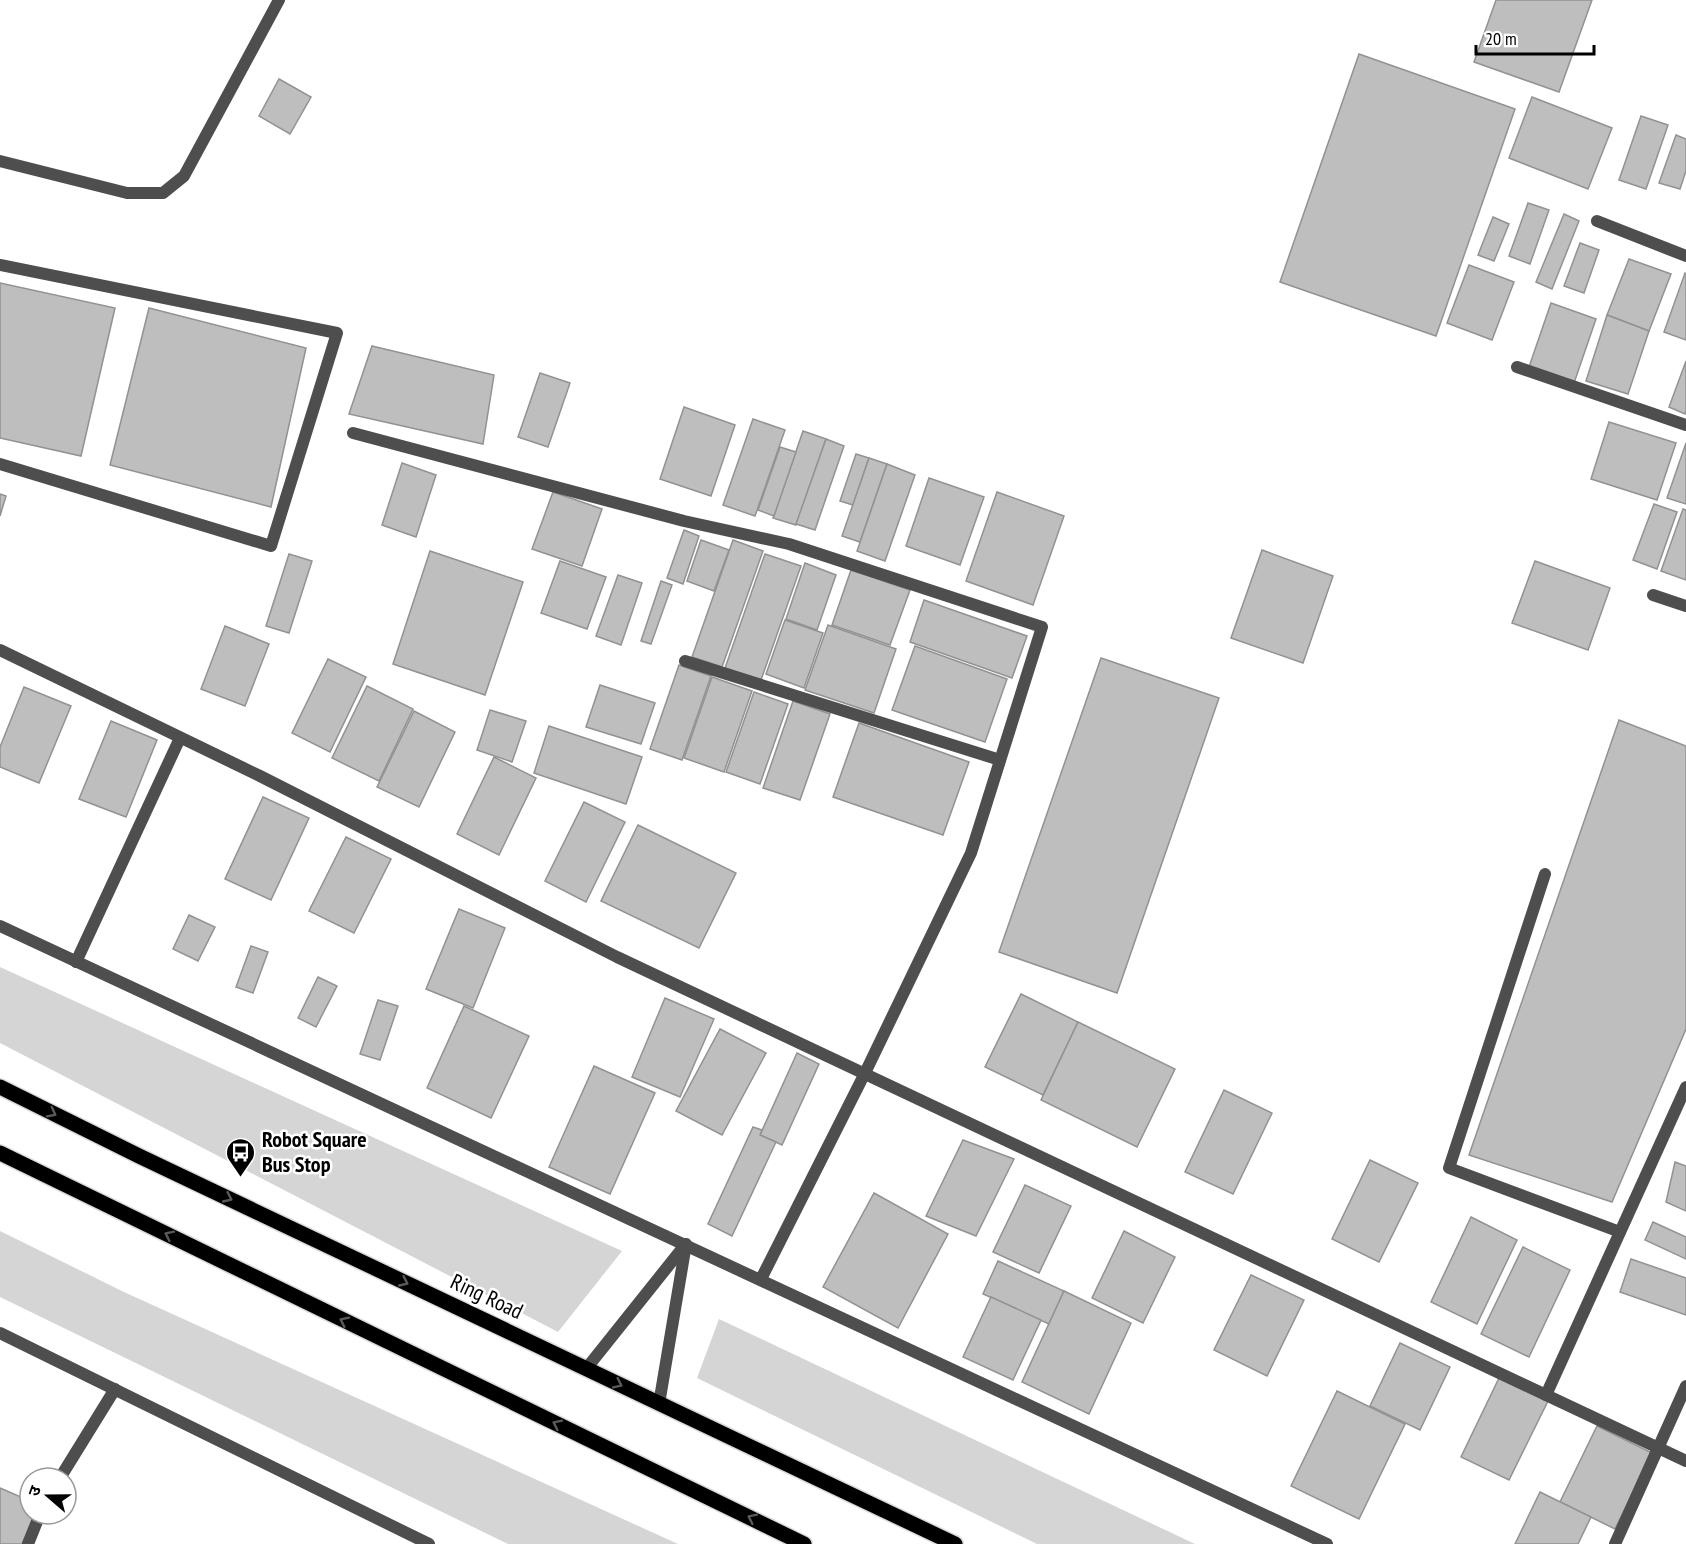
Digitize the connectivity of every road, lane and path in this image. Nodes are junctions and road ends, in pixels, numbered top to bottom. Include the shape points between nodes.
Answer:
1 (279, 0) edge
2 (0, 161) edge
3 (1597, 221) dead end
4 (1686, 256) edge
5 (0, 265) edge
6 (1517, 367) dead end
7 (1686, 425) edge
8 (353, 433) dead end
9 (0, 464) edge
10 (1653, 595) dead end
11 (1686, 606) edge
12 (0, 651) edge
13 (685, 661) dead end
14 (180, 738) junction
15 (1000, 760) junction
16 (1545, 874) dead end
17 (0, 926) edge
18 (76, 962) junction
19 (865, 1073) junction
20 (0, 1087) edge
21 (1686, 1087) edge
22 (0, 1153) edge
23 (1620, 1233) junction
24 (686, 1244) junction
25 (761, 1279) junction
26 (0, 1333) edge
27 (586, 1369) junction
28 (1686, 1386) edge
29 (115, 1389) junction
30 (1546, 1395) junction
31 (659, 1404) junction
32 (1658, 1447) junction
33 (1686, 1461) edge
34 (67, 1466) edge
35 (35, 1526) edge
36 (28, 1544) edge
37 (429, 1544) edge
38 (804, 1544) edge
39 (955, 1544) edge
40 (1328, 1544) edge
41 (1615, 1544) edge

1 - 2 street via 184,176 163,193 127,193
3 - 4 street
5 - 9 street via 337,333 272,546
6 - 7 street
8 - 15 street via 684,521 789,544 1042,627
10 - 11 street
12 - 14 street
13 - 15 street
14 - 18 street
14 - 19 street via 617,957
15 - 19 street via 970,853
16 - 23 street via 1449,1168
17 - 18 street
18 - 24 street
19 - 25 street
19 - 30 street
20 -> 27 main road, Ring Road
21 - 23 street
38 -> 22 main road
23 - 30 street
24 - 25 street
24 - 27 street
24 - 31 street
25 - 40 street
26 - 29 street
27 -> 31 main road, Ring Road
28 - 32 street
29 - 34 street
29 - 37 street
30 - 32 street
31 - 39 main road, Ring Road
32 - 33 street
32 - 41 street
35 - 36 street

